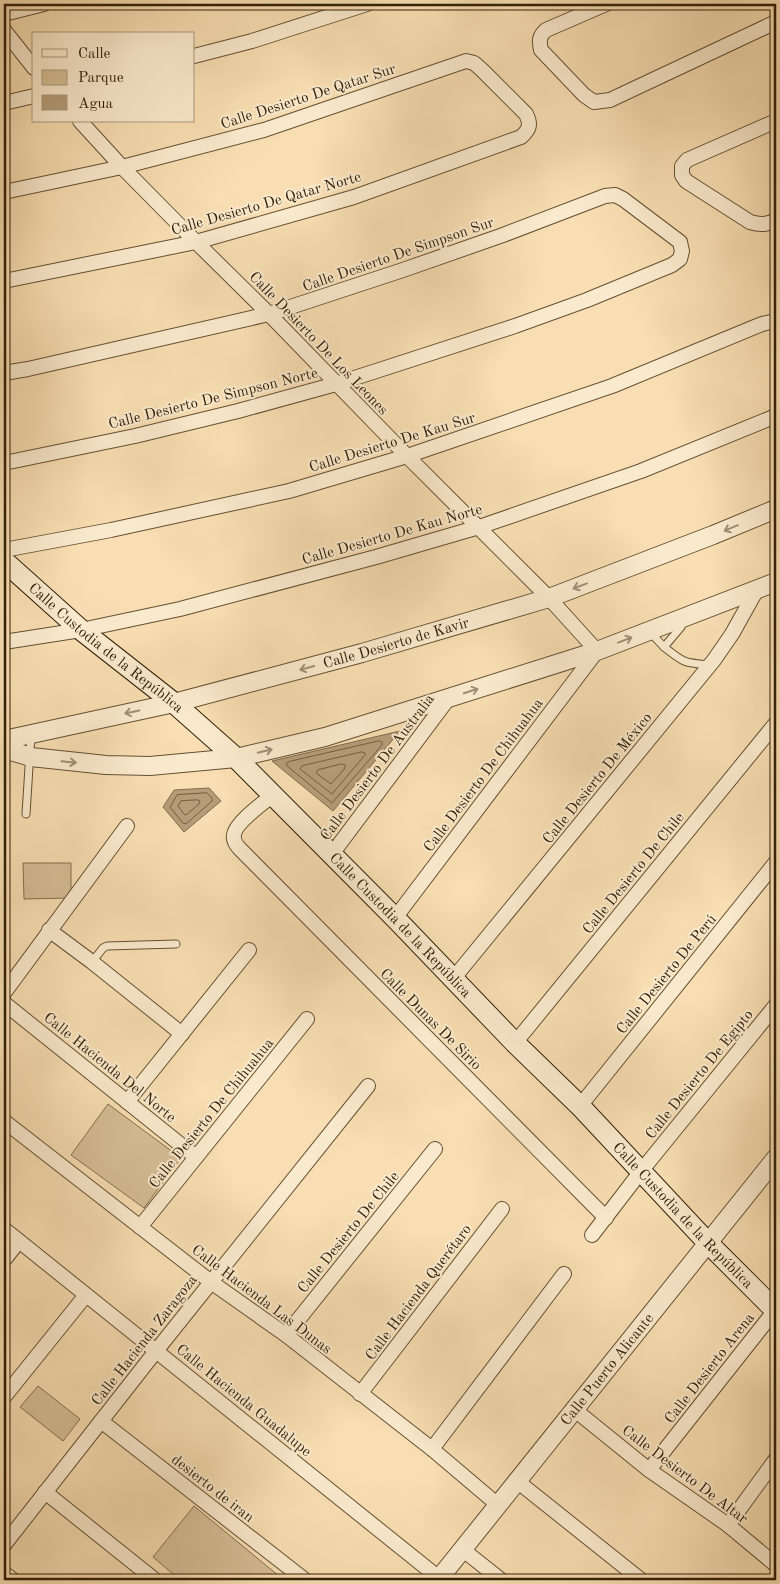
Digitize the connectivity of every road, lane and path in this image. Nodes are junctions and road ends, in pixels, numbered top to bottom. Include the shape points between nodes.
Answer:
1 (44, 4) edge
2 (367, 4) edge
3 (606, 4) edge
4 (4, 14) edge
5 (776, 22) edge
6 (4, 30) edge
7 (195, 56) edge
8 (474, 63) joint
9 (32, 65) edge
10 (32, 96) edge
11 (4, 103) edge
12 (776, 121) edge
13 (81, 122) edge
14 (122, 167) junction
15 (4, 192) edge
16 (776, 220) edge
17 (196, 242) junction
18 (680, 260) joint
19 (4, 281) edge
20 (269, 314) junction
21 (776, 323) edge
22 (4, 373) edge
23 (336, 384) junction
24 (776, 416) edge
25 (407, 456) junction
26 (4, 463) edge
27 (776, 509) edge
28 (479, 527) junction
29 (4, 550) edge
30 (4, 561) edge
31 (776, 582) edge
32 (756, 591) junction
33 (549, 598) junction
34 (681, 619) junction
35 (81, 630) junction
36 (649, 631) junction
37 (4, 642) edge
38 (664, 647) junction
39 (597, 651) junction
40 (710, 665) junction
41 (448, 699) junction
42 (174, 704) junction
43 (776, 723) edge
44 (31, 734) junction
45 (4, 740) edge
46 (4, 749) edge
47 (30, 757) junction
48 (236, 758) junction
49 (272, 795) junction
50 (26, 814) dead end
51 (127, 826) dead end
52 (332, 854) junction
53 (776, 862) edge
54 (395, 918) junction
55 (49, 930) junction
56 (176, 944) dead end
57 (249, 950) dead end
58 (92, 962) junction
59 (453, 979) junction
60 (4, 993) edge
61 (4, 1003) edge
62 (776, 1005) edge
63 (307, 1019) dead end
64 (182, 1034) junction
65 (516, 1043) junction
66 (368, 1086) dead end
67 (128, 1102) junction
68 (580, 1106) junction
69 (4, 1121) edge
70 (435, 1149) dead end
71 (196, 1157) junction
72 (776, 1158) edge
73 (642, 1170) junction
74 (502, 1209) dead end
75 (606, 1218) junction
76 (140, 1227) junction
77 (4, 1229) edge
78 (592, 1236) dead end
79 (19, 1241) junction
80 (708, 1243) junction
81 (4, 1260) edge
82 (564, 1274) dead end
83 (211, 1282) junction
84 (86, 1295) junction
85 (776, 1310) edge
86 (286, 1335) junction
87 (156, 1351) junction
88 (360, 1394) junction
89 (4, 1397) edge
90 (575, 1410) junction
91 (101, 1421) junction
92 (432, 1449) junction
93 (776, 1459) edge
94 (649, 1470) junction
95 (518, 1481) junction
96 (45, 1492) junction
97 (498, 1506) junction
98 (728, 1525) junction
99 (4, 1545) edge
100 (462, 1549) junction
101 (776, 1565) edge
102 (4, 1572) edge
103 (438, 1579) edge
104 (13, 1580) edge
105 (155, 1580) edge
106 (305, 1580) edge
107 (501, 1580) edge
108 (641, 1580) edge

1 - 4 street
2 - 7 street
3 - 5 street via 546,30 540,35 539,43 541,50 594,102 610,100
6 - 9 street
8 - 14 street, Calle Desierto De Qatar Sur via 466,61 264,130
8 - 17 street, Calle Desierto De Qatar Norte via 526,114 530,123 522,137 354,197
10 - 11 street
12 - 16 street via 687,160 682,166 686,180 750,222 759,225
13 - 14 street, Calle Desierto De Los Leones
14 - 15 street, Calle Desierto De Qatar Sur
14 - 17 street, Calle Desierto De Los Leones
17 - 19 street, Calle Desierto De Qatar Norte
17 - 20 street, Calle Desierto De Los Leones
18 - 20 street, Calle Desierto De Simpson Sur via 680,242 623,199 615,195 605,196 494,238
18 - 23 street, Calle Desierto De Simpson Norte via 515,326
20 - 22 street, Calle Desierto De Simpson Sur
20 - 23 street, Calle Desierto De Los Leones
21 - 25 street, Calle Desierto De Kau Sur via 762,324 612,386
23 - 25 street, Calle Desierto De Los Leones
23 - 26 street, Calle Desierto De Simpson Norte via 135,436
24 - 28 street, Calle Desierto De Kau Norte via 641,470
25 - 28 street, Calle Desierto De Los Leones
25 - 29 street, Calle Desierto De Kau Sur via 289,491
27 -> 33 street, Calle Desierto de Kavir
28 - 33 street, Calle Desierto De Los Leones
28 - 35 street, Calle Desierto De Kau Norte via 180,609
30 - 35 main road, Calle Custodia de la República
31 - 32 street
32 - 34 street
32 - 40 street, Calle Desierto De México
33 - 39 street, Calle Desierto De Los Leones
33 -> 42 street, Calle Desierto de Kavir
34 - 36 street
34 - 38 lane via 681,627
35 - 37 street, Calle Desierto De Kau Norte
35 - 42 main road, Calle Custodia de la República
36 - 38 lane
39 -> 36 street
38 - 40 lane via 682,662
41 -> 39 street
39 - 54 street, Calle Desierto De Chihuahua
40 - 59 street, Calle Desierto De México
48 -> 41 street via 325,736
41 - 52 street, Calle Desierto De Australia
42 -> 44 street, Calle Desierto de Kavir
42 - 48 main road, Calle Custodia de la República
43 - 65 street, Calle Desierto De Chile
44 - 45 street, Calle Desierto de Kavir
44 - 47 lane
46 - 47 street
47 -> 48 street via 106,766 150,766
47 - 50 lane
48 - 49 main road, Calle Custodia de la República
49 - 52 main road, Calle Custodia de la República
49 - 75 street, Calle Dunas De Sirio via 237,826 235,843
51 - 55 street
52 - 54 main road, Calle Custodia de la República
53 - 68 street, Calle Desierto De Perú
54 - 59 main road, Calle Custodia de la República
55 - 58 street
55 - 60 street
56 - 58 lane via 108,946
57 - 64 street
58 - 64 street
59 - 65 main road, Calle Custodia de la República
61 - 67 street, Calle Hacienda Del Norte
62 - 73 street, Calle Desierto De Egipto
63 - 71 street, Calle Desierto De Chihuahua
64 - 67 street
65 - 68 main road, Calle Custodia de la República
66 - 83 street, Calle Hacienda Zaragoza
67 - 71 street, Calle Hacienda Del Norte
68 - 73 main road, Calle Custodia de la República
69 - 76 street, Calle Hacienda Las Dunas
70 - 86 street, Calle Desierto De Chile
71 - 76 street, Calle Desierto De Chihuahua
72 - 80 street, Calle Puerto Alicante
73 - 75 street, Calle Desierto De Egipto
73 - 80 main road, Calle Custodia de la República
74 - 88 street, Calle Hacienda Querétaro
75 - 78 street, Calle Desierto De Egipto
76 - 83 street, Calle Hacienda Las Dunas
77 - 79 street, Calle Hacienda Guadalupe
79 - 81 street
79 - 84 street, Calle Hacienda Guadalupe
80 - 85 main road, Calle Custodia de la República
80 - 90 street, Calle Puerto Alicante
82 - 92 street
83 - 86 street, Calle Hacienda Las Dunas
83 - 87 street, Calle Hacienda Zaragoza
84 - 87 street, Calle Hacienda Guadalupe
84 - 89 street
85 - 94 street, Calle Desierto Arena
86 - 88 street, Calle Hacienda Las Dunas
87 - 91 street, Calle Hacienda Zaragoza
87 - 103 street, Calle Hacienda Guadalupe
88 - 92 street, Calle Hacienda Las Dunas
90 - 94 street, Calle Desierto De Altar
90 - 95 street, Calle Puerto Alicante
91 - 96 street, Calle Hacienda Zaragoza
91 - 106 street, desierto de iran
92 - 97 street, Calle Hacienda Las Dunas
93 - 98 street
94 - 98 street, Calle Desierto De Altar
95 - 97 street, Calle Puerto Alicante
95 - 108 street
96 - 99 street, Calle Hacienda Zaragoza
96 - 105 street
97 - 100 street, Calle Puerto Alicante
98 - 101 street, Calle Desierto De Altar
100 - 103 street, Calle Puerto Alicante
100 - 107 street
102 - 104 street

